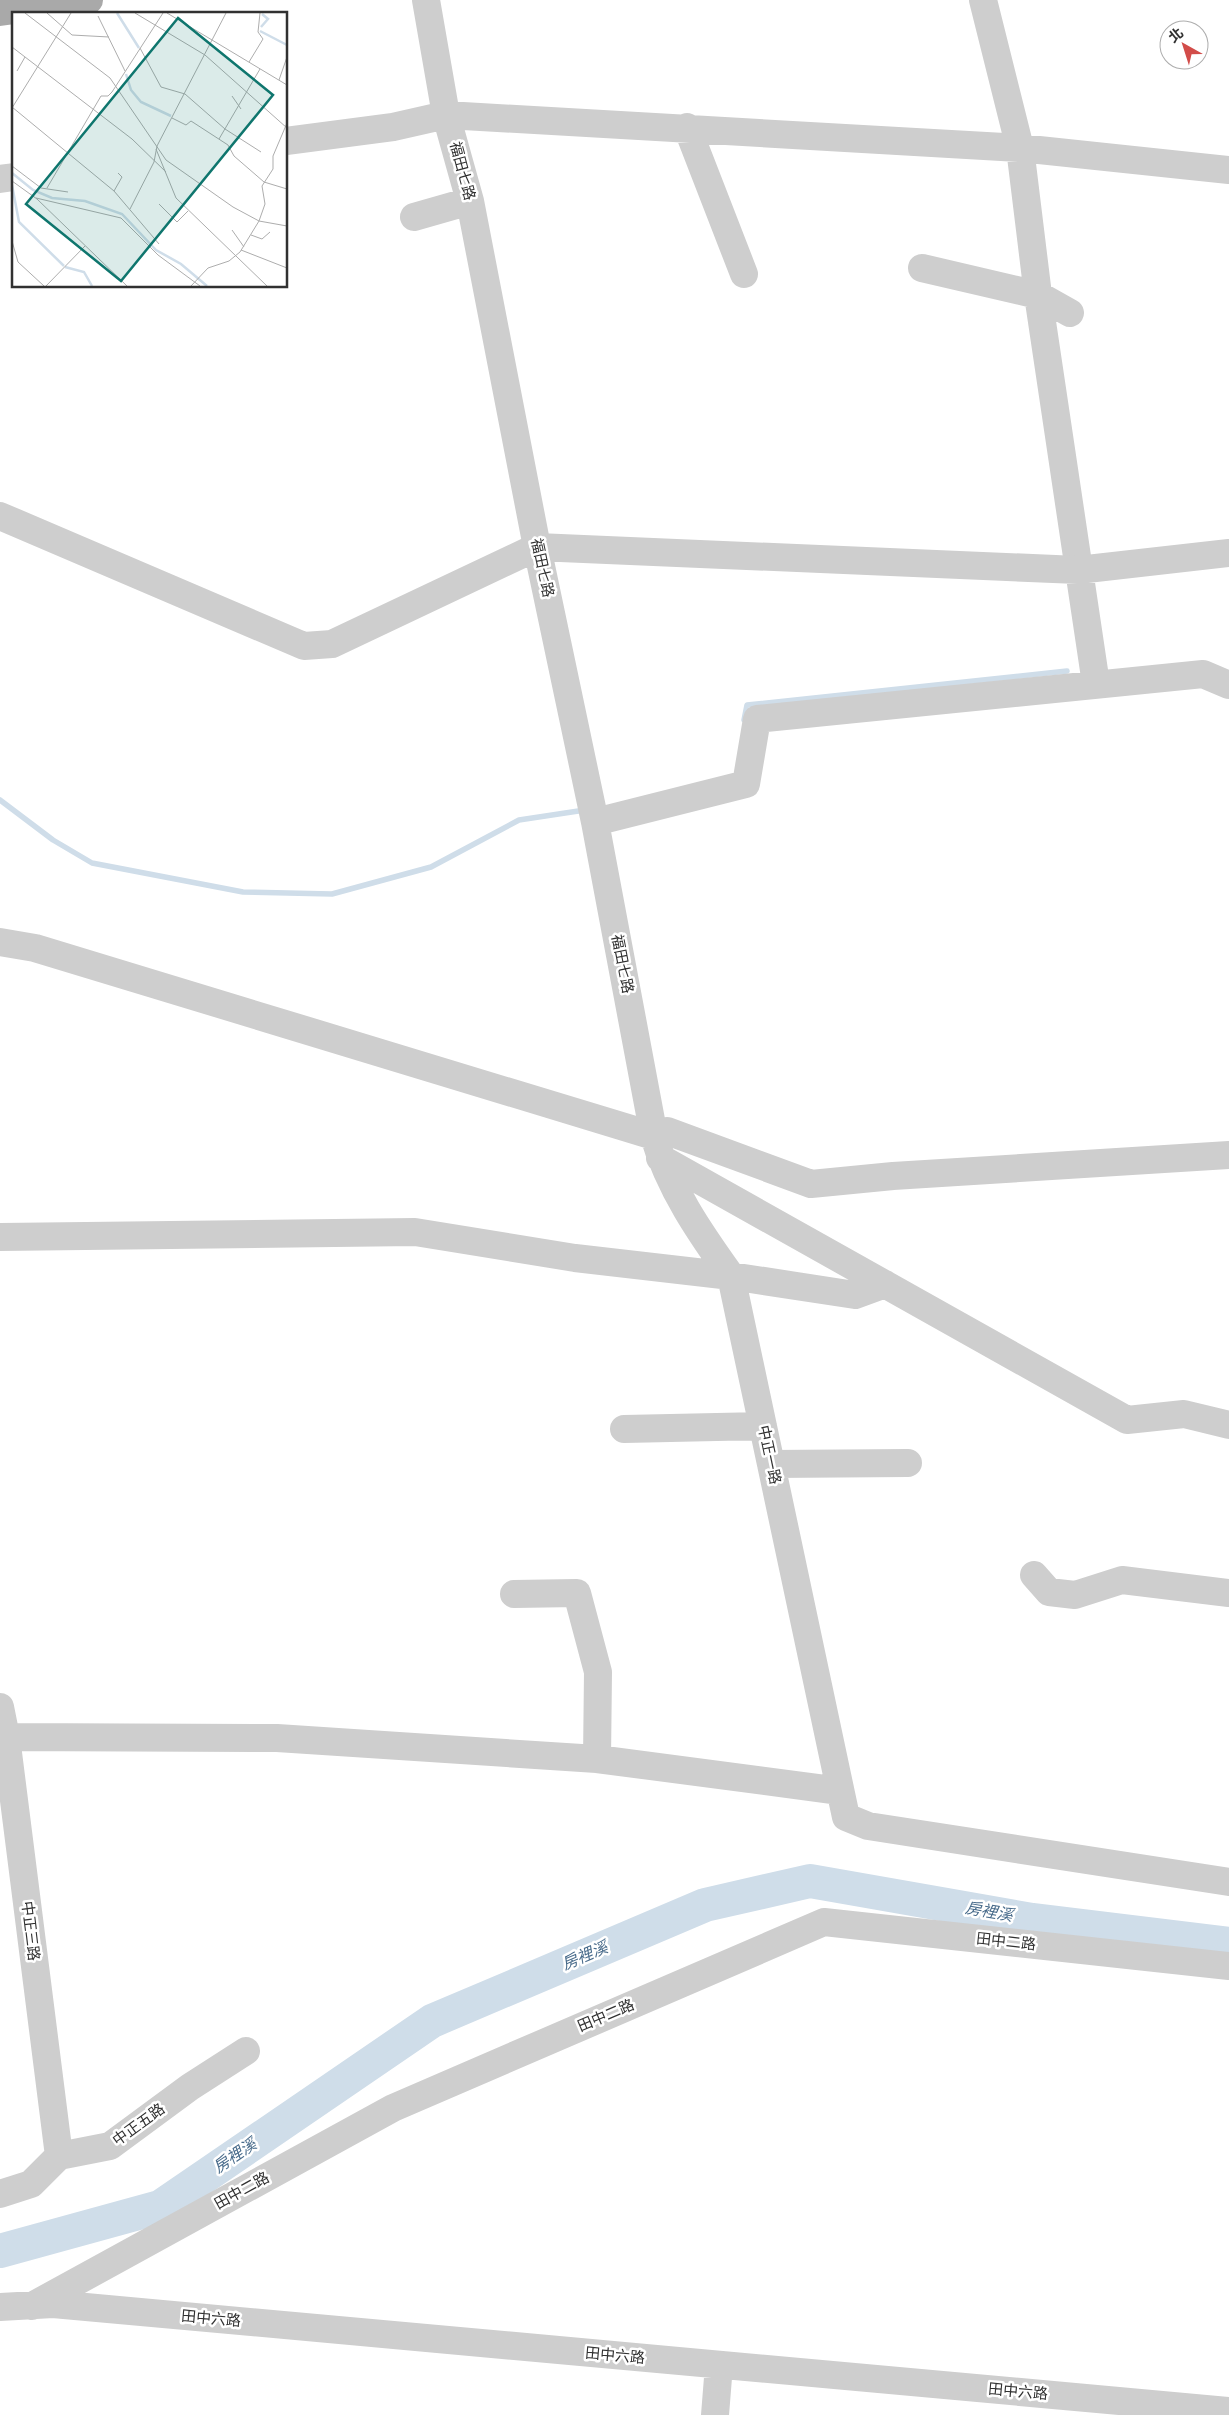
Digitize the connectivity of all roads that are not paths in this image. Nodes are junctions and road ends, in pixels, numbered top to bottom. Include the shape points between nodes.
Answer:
1 (89, 0) edge
2 (426, 0) edge
3 (983, 0) edge
4 (0, 12) edge
5 (446, 114) junction
6 (687, 127) junction
7 (288, 141) edge
8 (1020, 148) junction
9 (1229, 170) edge
10 (470, 201) junction
11 (414, 217) dead end
12 (922, 268) dead end
13 (744, 274) dead end
14 (1038, 295) junction
15 (1070, 313) dead end
16 (0, 516) edge
17 (537, 547) junction
18 (1229, 553) edge
19 (1078, 570) junction
20 (1096, 684) junction
21 (1229, 685) edge
22 (595, 822) junction
23 (0, 942) edge
24 (657, 1147) junction
25 (1229, 1155) edge
26 (0, 1238) edge
27 (731, 1276) junction
28 (885, 1284) junction
29 (1229, 1425) edge
30 (763, 1426) junction
31 (624, 1429) dead end
32 (908, 1462) dead end
33 (770, 1464) junction
34 (1034, 1574) dead end
35 (1229, 1593) edge
36 (514, 1594) dead end
37 (0, 1707) edge
38 (3, 1737) edge
39 (597, 1759) junction
40 (840, 1791) junction
41 (1229, 1882) edge
42 (1229, 1966) edge
43 (246, 2051) dead end
44 (59, 2156) junction
45 (0, 2194) edge
46 (32, 2306) junction
47 (0, 2307) edge
48 (719, 2365) junction
49 (1229, 2411) edge
50 (715, 2415) edge

1 - 4 main road
2 - 5 lane, 福田七路
3 - 8 lane
5 - 6 lane
5 - 7 lane via 393,127
5 - 10 lane, 福田七路
6 - 8 lane
6 - 13 lane
8 - 9 lane
8 - 14 lane
10 - 11 lane
10 - 17 lane, 福田七路
12 - 14 lane
14 - 15 lane
14 - 19 lane
16 - 17 lane via 304,646 332,644
17 - 19 lane
17 - 22 lane, 福田七路
18 - 19 lane
19 - 20 lane
20 - 21 lane via 1203,674
20 - 22 lane via 757,719 746,784
22 - 24 lane, 福田七路
23 - 24 lane via 36,948
24 - 25 lane via 667,1131 811,1184
24 - 27 lane, 中正一路 via 682,1202
24 - 28 lane
26 - 27 lane via 414,1232 575,1258
27 - 28 lane via 855,1295
27 - 30 lane, 中正一路
28 - 29 lane via 1127,1420 1184,1414
30 - 31 lane
30 - 33 lane, 中正一路
32 - 33 lane
33 - 40 lane, 中正一路
34 - 35 lane via 1049,1592 1076,1595 1122,1580
36 - 39 lane via 577,1593 598,1672
37 - 38 lane, 中正三路
38 - 39 lane via 277,1738
38 - 44 lane, 中正三路
39 - 40 lane
40 - 41 lane, 中正一路 via 846,1816 868,1826
42 - 46 lane, 田中二路 via 824,1922 393,2108
43 - 44 lane, 中正五路 via 190,2087 110,2146
44 - 45 lane via 31,2184
46 - 47 lane, 田中六路
46 - 48 lane, 田中六路 via 53,2304
48 - 49 lane, 田中六路
48 - 50 lane

